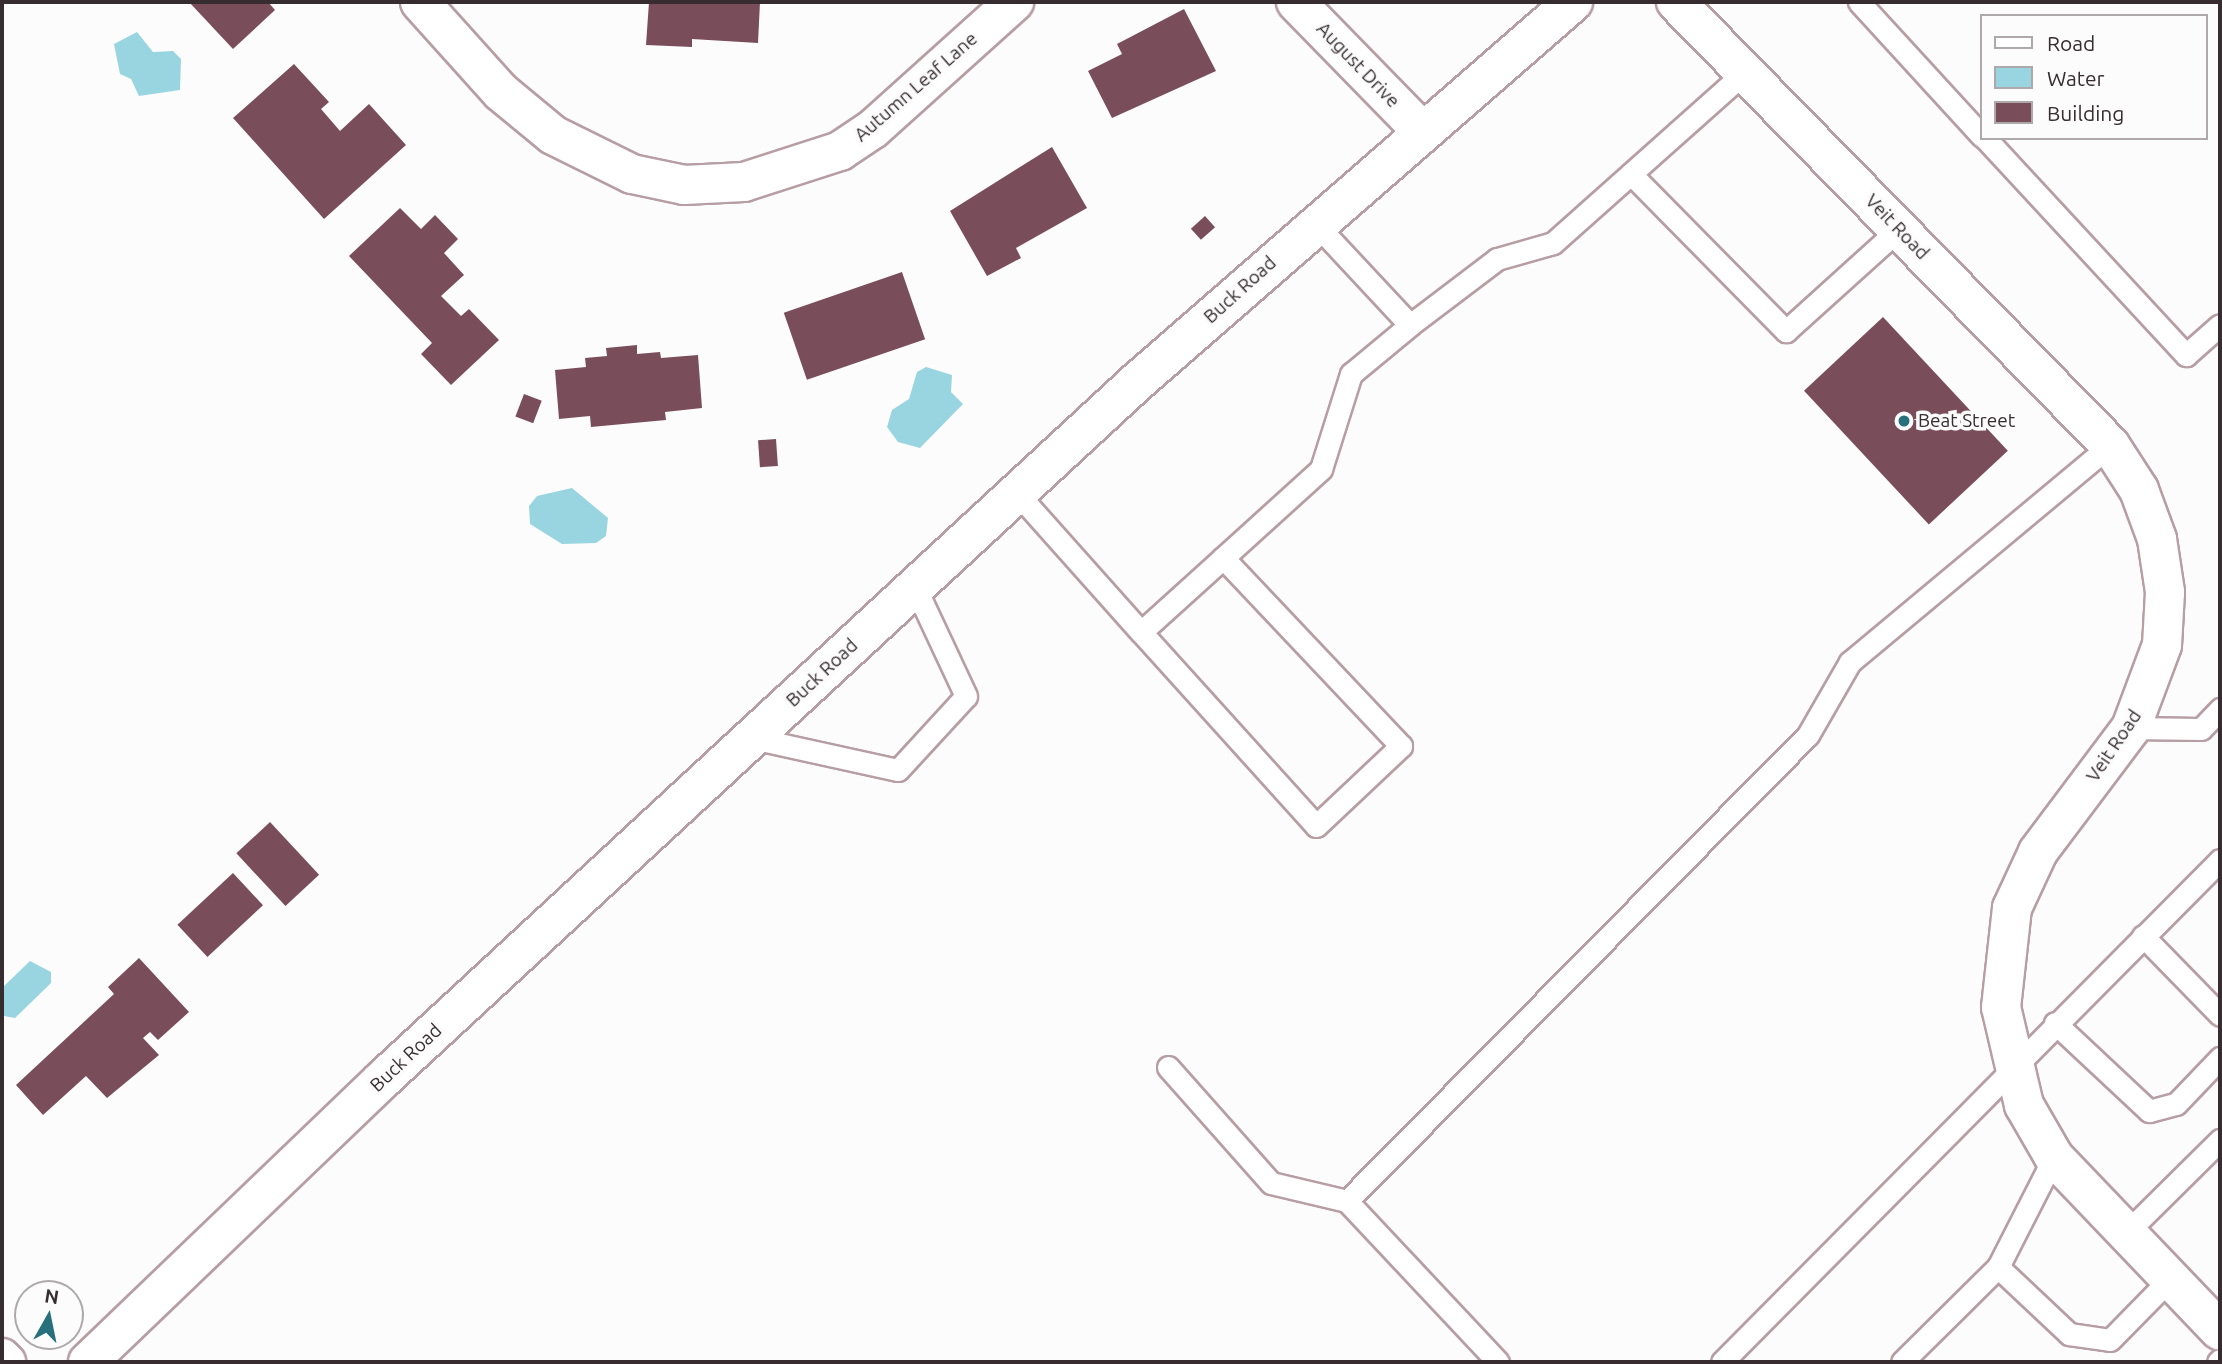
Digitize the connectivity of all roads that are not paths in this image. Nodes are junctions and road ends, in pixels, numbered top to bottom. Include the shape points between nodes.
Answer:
1 (420, 2) edge
2 (1014, 2) edge
3 (1296, 2) edge
4 (1573, 2) edge
5 (1676, 2) edge
6 (1859, 2) edge
7 (1745, 72) junction
8 (1420, 129) junction
9 (1980, 134) edge
10 (1986, 140) edge
11 (1631, 174) junction
12 (1315, 223) junction
13 (1899, 229) junction
14 (2220, 324) edge
15 (1410, 325) junction
16 (2110, 445) junction
17 (1017, 493) junction
18 (1223, 558) junction
19 (915, 587) junction
20 (1142, 632) junction
21 (2220, 709) edge
22 (2131, 728) junction
23 (752, 738) junction
24 (2220, 860) edge
25 (2143, 936) junction
26 (2220, 1015) edge
27 (2055, 1023) junction
28 (2220, 1058) edge
29 (2012, 1066) junction
30 (1168, 1067) dead end
31 (2220, 1140) edge
32 (2054, 1157) junction
33 (1348, 1201) junction
34 (2125, 1234) junction
35 (1998, 1267) junction
36 (2170, 1279) junction
37 (2220, 1331) edge
38 (2, 1358) edge
39 (6, 1362) edge
40 (88, 1362) edge
41 (1498, 1362) edge
42 (1722, 1362) edge
43 (1902, 1362) edge

1 - 2 street, Autumn Leaf Lane via 501,92 553,135 632,174 684,185 744,182 840,150 873,129
3 - 8 street, August Drive
4 - 8 street, Buck Road
5 - 7 street, Veit Road
6 - 9 lane
7 - 11 lane
7 - 13 street, Veit Road
8 - 12 street, Buck Road
10 - 14 lane via 2186,355
11 - 13 lane via 1786,331
11 - 15 lane via 1553,243 1497,259
12 - 15 lane
12 - 17 street, Buck Road
13 - 16 street, Veit Road
15 - 18 lane via 1351,374 1321,469
16 - 22 street, Veit Road via 2153,527 2165,592 2161,645
16 - 33 lane via 1850,662 1808,735
17 - 19 street, Buck Road
17 - 20 lane
18 - 20 lane
18 - 20 lane via 1401,746 1316,826
19 - 23 street, Buck Road
19 - 23 lane via 966,696 898,770
21 - 22 lane via 2201,729
22 - 29 street, Veit Road via 2038,852 2012,908 2001,1007
23 - 40 street, Buck Road
24 - 25 lane
25 - 26 lane
25 - 27 lane
27 - 28 lane via 2149,1111 2176,1104
27 - 29 lane
29 - 32 street, Veit Road via 2024,1105
29 - 42 lane
30 - 33 lane via 1271,1183
31 - 34 lane
32 - 34 street, Veit Road
32 - 35 lane
33 - 41 lane
34 - 36 street, Veit Road
35 - 36 lane via 2069,1334 2110,1340
35 - 43 lane
36 - 37 street, Veit Road
38 - 39 street

